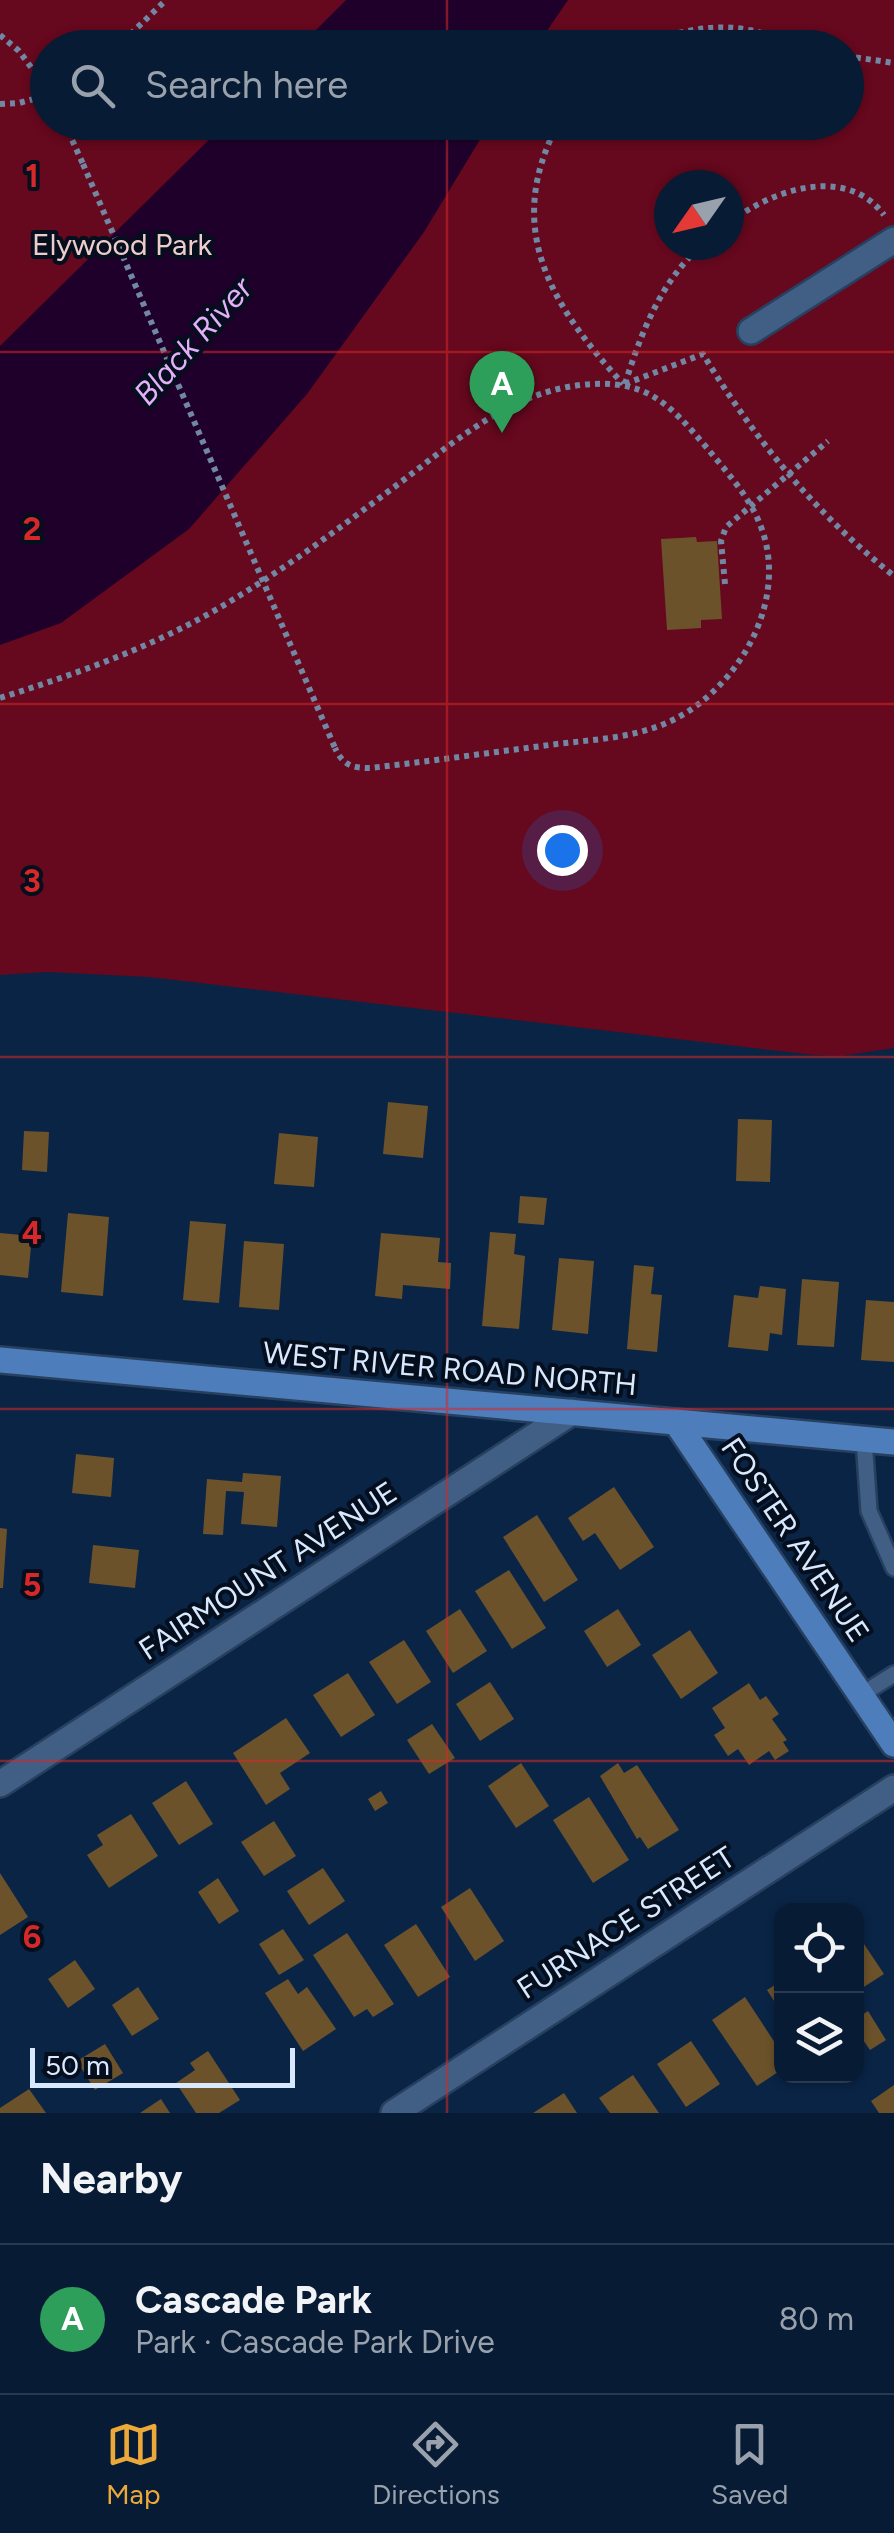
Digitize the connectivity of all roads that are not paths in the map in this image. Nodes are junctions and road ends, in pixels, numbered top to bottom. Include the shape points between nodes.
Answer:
1 (891, 229) edge
2 (751, 332) dead end
3 (0, 1360) edge
4 (572, 1412) junction
5 (676, 1422) junction
6 (864, 1439) junction
7 (894, 1442) edge
8 (894, 1568) edge
9 (894, 1674) edge
10 (860, 1695) junction
11 (894, 1744) edge
12 (0, 1784) edge
13 (894, 1788) edge
14 (394, 2113) edge

1 - 2 street
3 - 4 street, WEST RIVER ROAD NORTH
4 - 5 street, WEST RIVER ROAD NORTH
4 - 12 street, FAIRMOUNT AVENUE
5 - 6 street, WEST RIVER ROAD NORTH
5 - 10 street, FOSTER AVENUE
6 - 7 street, WEST RIVER ROAD NORTH
6 - 8 lane via 869,1511
9 - 10 lane
10 - 11 street, FOSTER AVENUE
13 - 14 street, FURNACE STREET

